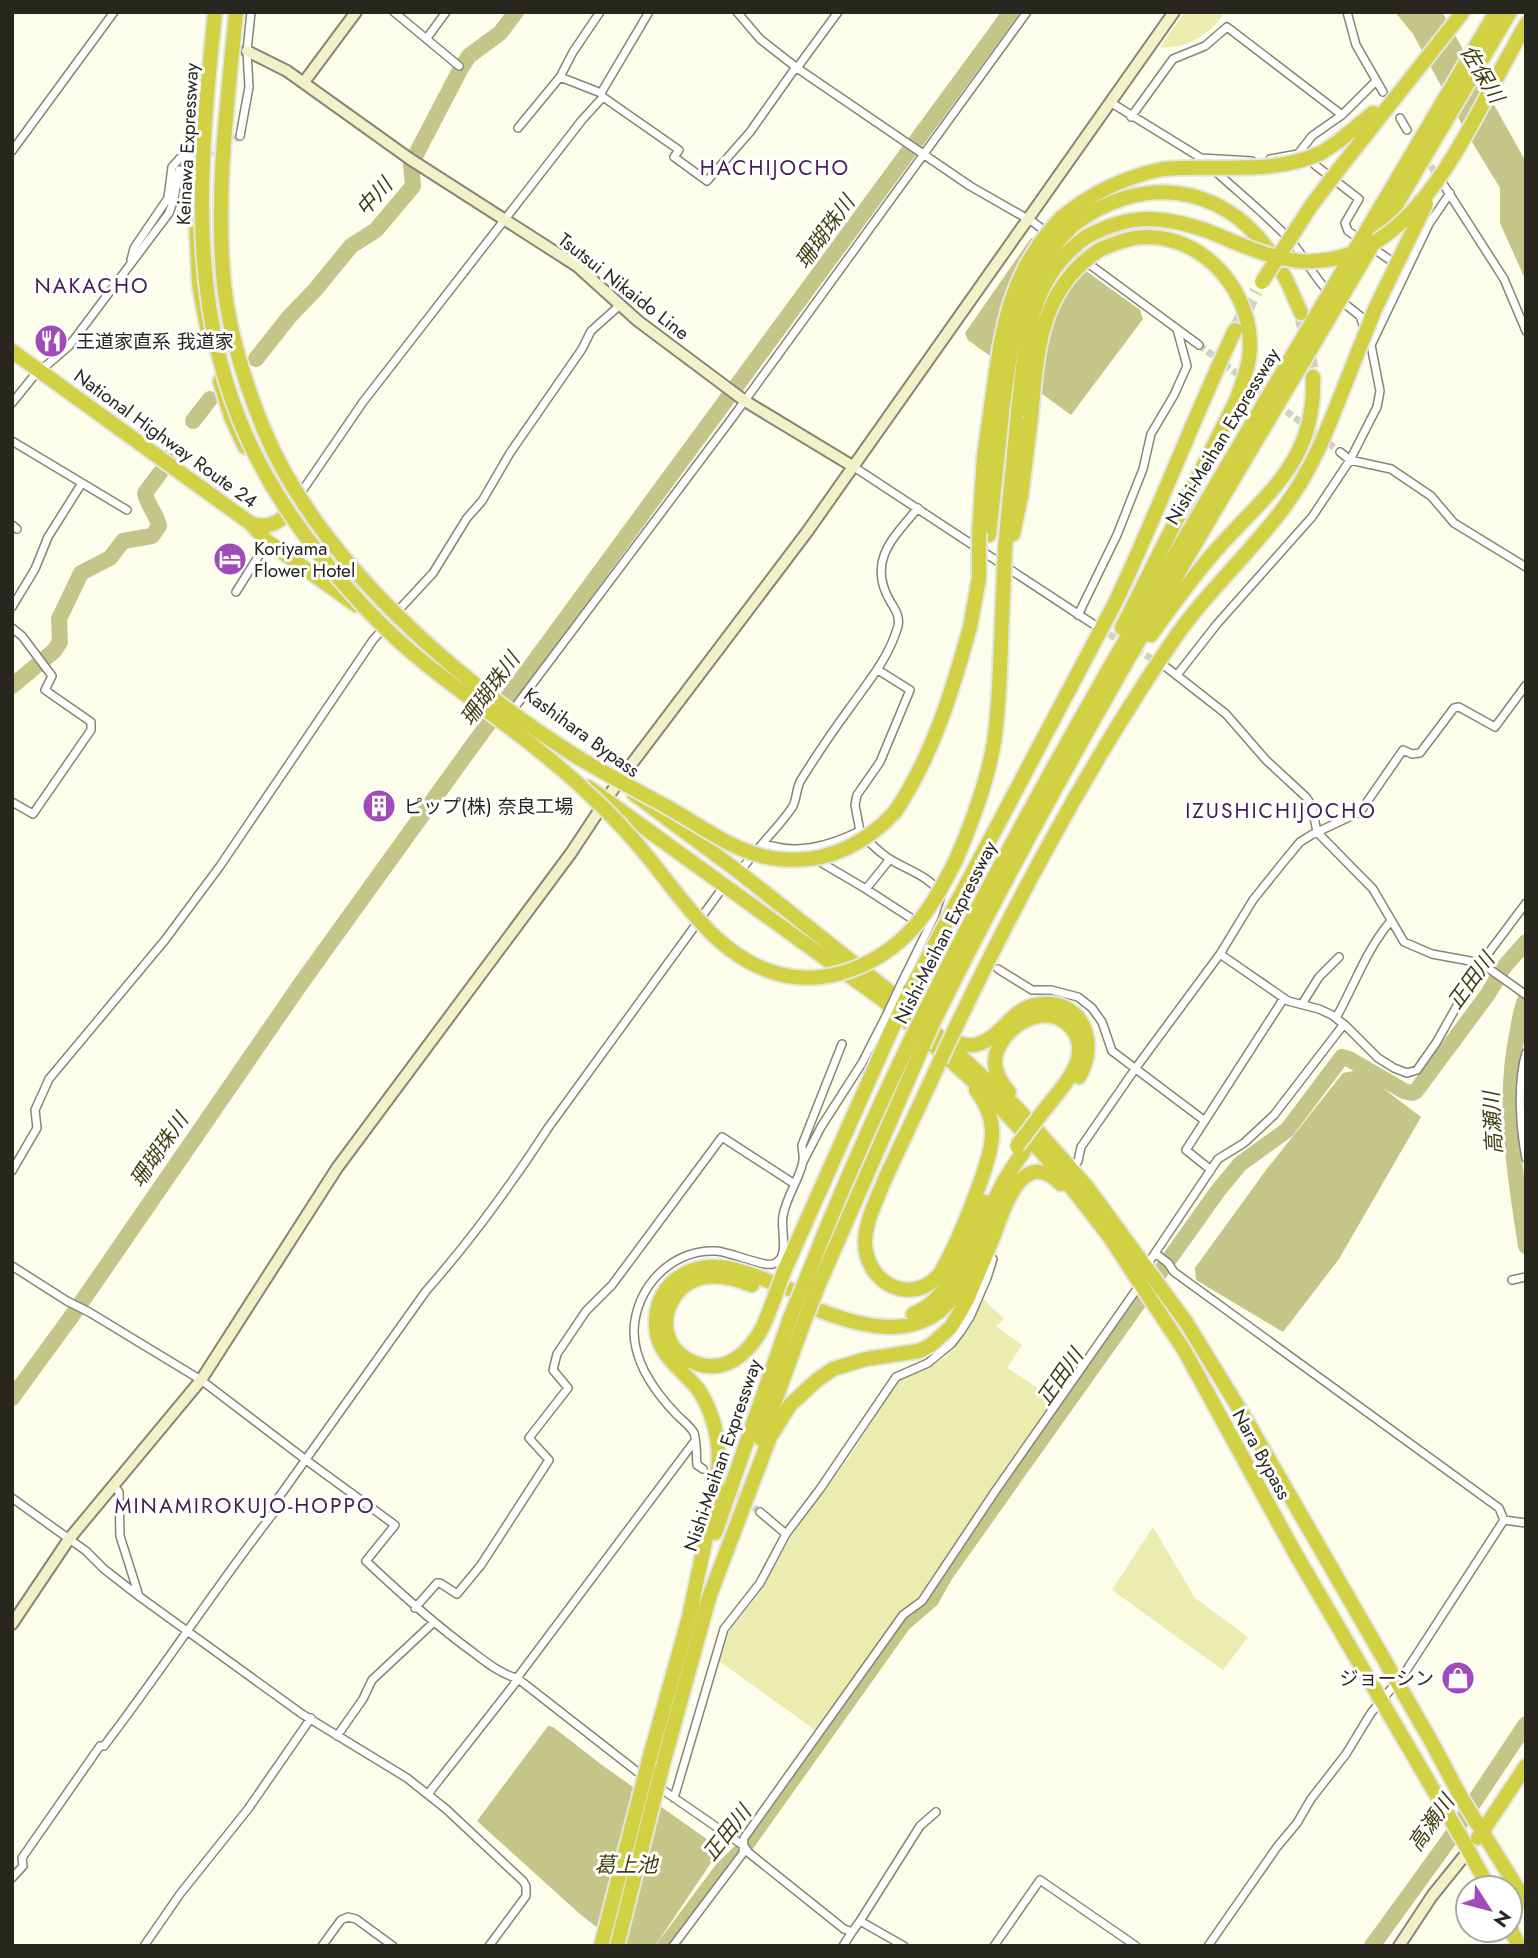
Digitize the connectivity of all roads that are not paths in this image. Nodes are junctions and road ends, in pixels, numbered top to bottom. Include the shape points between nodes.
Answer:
1 (114, 12) edge
2 (216, 12) edge
3 (238, 12) edge
4 (251, 12) edge
5 (356, 12) edge
6 (394, 12) edge
7 (446, 12) edge
8 (600, 12) edge
9 (649, 12) edge
10 (737, 12) edge
11 (838, 12) edge
12 (1027, 12) edge
13 (1174, 12) edge
14 (1347, 12) edge
15 (1463, 12) edge
16 (1496, 12) edge
17 (1510, 12) edge
18 (1526, 24) edge
19 (1492, 32) junction
20 (427, 38) junction
21 (247, 51) junction
22 (459, 66) dead end
23 (796, 67) junction
24 (560, 77) junction
25 (1376, 81) junction
26 (304, 82) junction
27 (1405, 84) junction
28 (1383, 92) dead end
29 (602, 95) junction
30 (1110, 102) junction
31 (1342, 116) junction
32 (1131, 117) junction
33 (1400, 118) dead end
34 (518, 128) dead end
35 (1407, 130) dead end
36 (240, 136) dead end
37 (1305, 146) junction
38 (12, 151) edge
39 (198, 153) junction
40 (922, 154) junction
41 (1201, 158) junction
42 (1448, 163) junction
43 (179, 170) dead end
44 (1436, 174) tunnel mouth
45 (1450, 193) junction
46 (504, 219) junction
47 (1027, 219) junction
48 (1067, 222) junction
49 (129, 267) junction
50 (1405, 270) junction
51 (1259, 287) tunnel mouth
52 (620, 305) junction
53 (1313, 319) junction
54 (1177, 328) junction
55 (1236, 330) tunnel mouth
56 (1526, 331) edge
57 (1199, 345) tunnel mouth
58 (1371, 345) junction
59 (12, 351) edge
60 (41, 372) junction
61 (1313, 377) tunnel mouth
62 (744, 400) junction
63 (12, 403) edge
64 (1024, 415) junction
65 (12, 441) edge
66 (1339, 452) tunnel mouth
67 (1350, 460) junction
68 (854, 467) junction
69 (82, 483) junction
70 (296, 500) junction
71 (918, 508) junction
72 (127, 510) dead end
73 (285, 518) junction
74 (258, 525) junction
75 (268, 542) junction
76 (1526, 568) edge
77 (236, 592) dead end
78 (356, 605) junction
79 (12, 607) edge
80 (395, 614) junction
81 (1079, 615) junction
82 (1093, 624) tunnel mouth
83 (12, 628) edge
84 (382, 630) junction
85 (1166, 667) tunnel mouth
86 (878, 670) junction
87 (1177, 675) junction
88 (1526, 685) edge
89 (514, 706) junction
90 (1075, 727) junction
91 (618, 782) junction
92 (607, 801) junction
93 (12, 802) edge
94 (1044, 808) junction
95 (860, 831) junction
96 (1317, 832) junction
97 (763, 843) junction
98 (799, 850) junction
99 (890, 859) junction
100 (739, 872) junction
101 (724, 886) junction
102 (866, 889) junction
103 (1526, 903) edge
104 (1391, 922) junction
105 (923, 926) tunnel mouth
106 (1220, 954) junction
107 (1339, 957) dead end
108 (1481, 963) junction
109 (998, 969) dead end
110 (905, 987) junction
111 (1526, 995) edge
112 (1284, 998) junction
113 (1302, 1004) junction
114 (930, 1015) junction
115 (1336, 1018) junction
116 (890, 1019) junction
117 (1344, 1024) junction
118 (939, 1035) junction
119 (842, 1044) dead end
120 (1526, 1054) edge
121 (961, 1069) junction
122 (1135, 1069) junction
123 (1044, 1116) junction
124 (1205, 1121) junction
125 (1051, 1144) junction
126 (1526, 1158) edge
127 (803, 1163) junction
128 (1072, 1169) junction
129 (1211, 1170) junction
130 (12, 1171) edge
131 (793, 1182) junction
132 (993, 1192) junction
133 (976, 1235) junction
134 (993, 1259) dead end
135 (1150, 1259) junction
136 (12, 1266) edge
137 (1131, 1267) junction
138 (1526, 1277) edge
139 (1512, 1280) dead end
140 (1141, 1283) junction
141 (822, 1307) dead end
142 (797, 1320) junction
143 (201, 1380) junction
144 (694, 1442) junction
145 (306, 1460) junction
146 (703, 1469) dead end
147 (113, 1485) junction
148 (12, 1499) edge
149 (760, 1512) tunnel mouth
150 (1504, 1520) junction
151 (1526, 1523) edge
152 (786, 1534) junction
153 (69, 1539) junction
154 (140, 1597) junction
155 (708, 1600) junction
156 (415, 1608) junction
157 (690, 1612) junction
158 (433, 1623) junction
159 (12, 1624) edge
160 (189, 1631) junction
161 (517, 1678) junction
162 (1397, 1682) junction
163 (1381, 1703) junction
164 (312, 1718) junction
165 (337, 1736) junction
166 (1526, 1766) edge
167 (428, 1794) junction
168 (674, 1798) junction
169 (936, 1812) dead end
170 (1480, 1829) junction
171 (744, 1846) junction
172 (1467, 1847) junction
173 (1481, 1874) edge
174 (12, 1878) edge
175 (1526, 1902) edge
176 (860, 1921) junction
177 (852, 1932) junction
178 (144, 1946) edge
179 (321, 1946) edge
180 (393, 1946) edge
181 (489, 1946) edge
182 (601, 1946) edge
183 (617, 1946) edge
184 (673, 1946) edge
185 (843, 1946) edge
186 (904, 1946) edge
187 (994, 1946) edge
188 (1136, 1946) edge
189 (1208, 1946) edge
190 (1399, 1946) edge

1 - 38 street
2 - 39 highway
2 - 64 highway, Keinawa Expressway, bridge via 202,145 204,279 222,370 248,441 282,503 363,605 424,663 563,770 629,835 691,912 721,942 757,966 796,977 834,975 884,953 915,926 956,860 978,804 994,743 1004,576 1021,497
3 - 48 highway, Keinawa Expressway, bridge via 221,188 223,277 241,364 265,433 296,492 348,561 407,624 465,676 575,755 720,838 759,855 817,858 869,837 895,812 923,766 949,702 970,627 998,402 1016,323 1028,284
3 - 70 highway, Kashihara Bypass via 216,195 219,278 229,339 246,395
4 - 21 street
5 - 26 main road
6 - 20 street
7 - 20 street
8 - 24 street
9 - 29 street
10 - 23 street via 760,39
11 - 23 street
12 - 40 street
13 - 30 main road
14 - 25 street via 1356,45
15 - 27 highway
16 - 19 highway, Nishi-Meihan Expressway
17 - 19 highway, Nishi-Meihan Expressway
18 - 42 highway, bridge
19 - 53 highway, Nishi-Meihan Expressway, bridge via 1373,231
20 - 22 street
21 - 26 main road, Tsutsui Nikaido Line
21 - 36 street via 249,87
23 - 29 street via 750,132 707,181 674,157 679,150
23 - 40 street
24 - 29 street
24 - 34 street
25 - 28 street
25 - 31 street
26 - 46 main road, Tsutsui Nikaido Line
27 - 48 highway, bridge via 1321,153 1287,166 1163,169 1120,181 1080,203
27 - 51 highway, bridge via 1304,215
29 - 46 street
30 - 32 street
30 - 47 main road
31 - 32 street via 1227,27 1205,46 1173,59
31 - 37 street
32 - 41 street
33 - 35 street
37 - 41 street via 1298,154 1253,161
37 - 50 street via 1314,165 1359,199 1345,223 1348,231
39 - 49 street via 172,167 168,198 134,248
39 - 73 highway via 196,254 205,323 231,418
40 - 47 street
40 - 62 street
41 - 58 street via 1275,223 1324,287 1360,316
42 - 64 highway, bridge via 1417,207 1385,238 1344,257 1285,259 1185,223 1150,218 1119,222 1086,237 1056,265 1034,306 1028,328
42 - 133 highway, bridge via 1394,268 1316,454 1294,493 1188,619 1097,760 1011,915 877,1199 865,1238 866,1254 870,1266 887,1284 898,1289 921,1288
43 - 49 street via 169,213
44 - 45 street
45 - 50 street
45 - 56 street via 1504,279
46 - 52 main road, Tsutsui Nikaido Line via 577,266
46 - 70 street via 363,402
47 - 54 street
47 - 68 main road
48 - 53 highway via 1143,193 1207,200 1240,220 1261,241
49 - 60 street via 69,346
50 - 58 street
52 - 62 main road, Tsutsui Nikaido Line
52 - 80 street via 591,331 433,573
53 - 90 highway, Nishi-Meihan Expressway
53 - 94 highway, Nishi-Meihan Expressway via 1177,575
54 - 57 street
54 - 81 street via 1187,366 1152,434 1117,535
55 - 110 highway via 1116,601
58 - 67 street via 1380,391 1377,407
59 - 60 highway, National Highway Route 24
60 - 63 street
60 - 74 highway, National Highway Route 24
61 - 94 highway via 1312,413 1295,460 1170,608
62 - 68 main road, Tsutsui Nikaido Line
62 - 89 street
64 - 90 highway, bridge via 1045,320 1063,284 1101,249 1132,238 1168,240 1197,252 1218,268 1236,291 1244,308 1248,365 1230,413
65 - 69 street
66 - 67 street
67 - 76 street via 1391,469 1431,496 1454,523
67 - 87 street via 1312,517
68 - 71 street
68 - 91 main road
69 - 72 street
69 - 79 street
70 - 73 highway
70 - 80 highway, Kashihara Bypass via 331,548
71 - 81 street
71 - 86 street via 893,537 881,566 885,593 899,617
73 - 74 highway, National Highway Route 24 via 276,524
73 - 78 highway
74 - 75 highway
75 - 77 street
75 - 78 highway
78 - 84 highway
80 - 89 highway, Kashihara Bypass, bridge
81 - 82 street
83 - 93 street via 52,676 45,690 91,722 91,730 33,814
84 - 92 highway, bridge
84 - 130 street via 220,866 49,1079 35,1110 37,1128
85 - 87 street
86 - 95 street via 910,690 880,762 858,795 855,805
86 - 97 street via 799,784 794,804
87 - 96 street via 1226,714 1306,797
88 - 96 street via 1495,727 1454,708 1420,753 1403,750 1360,812
89 - 91 highway, Kashihara Bypass
90 - 114 highway, Nishi-Meihan Expressway via 996,871
91 - 92 main road
91 - 100 highway, Kashihara Bypass
92 - 101 highway
92 - 143 main road via 337,1168
94 - 114 highway, Nishi-Meihan Expressway
95 - 98 street
95 - 99 street
96 - 104 street via 1373,889
96 - 106 street via 1300,842 1253,900
97 - 98 street
97 - 100 street
98 - 102 street
99 - 102 street
99 - 110 street via 936,885 941,896
100 - 118 highway, Kashihara Bypass
101 - 121 highway via 883,1000
101 - 145 street
102 - 105 street
103 - 108 street
104 - 108 street via 1404,942 1432,954
104 - 115 street via 1370,949
106 - 112 street
106 - 122 street
107 - 113 street via 1309,989
108 - 111 street
108 - 117 street via 1436,1043 1413,1072 1402,1072 1378,1058
109 - 122 street via 1032,990 1078,997 1102,1022 1112,1051
110 - 116 highway, bridge
112 - 113 street
112 - 124 street
113 - 115 street
114 - 142 highway, Nishi-Meihan Expressway, bridge via 850,1169
115 - 117 street
116 - 127 street
116 - 157 highway, bridge via 785,1269 769,1312 752,1345 721,1366 701,1365 682,1357 667,1331 672,1299 687,1284 704,1277 741,1281 787,1294 743,1271 718,1266 694,1269 668,1287 657,1306 656,1328 662,1348 703,1397 718,1445 715,1494
117 - 129 street via 1274,1115 1218,1159
118 - 123 highway via 973,1045 1034,1005 1052,1004 1070,1012 1087,1033 1088,1058 1079,1078
118 - 125 highway, Kashihara Bypass
119 - 127 street via 802,1145
120 - 126 street via 1522,1129
121 - 132 highway via 979,1093 991,1122
121 - 137 highway, Nara Bypass via 1057,1169
122 - 124 street
122 - 128 street via 1081,1147
123 - 125 highway via 1079,1051 1072,1028 1044,1014 1029,1018 1013,1031 997,1053 995,1066 1006,1088
123 - 132 highway
124 - 129 street via 1186,1150
125 - 128 highway, Nara Bypass
127 - 131 street
128 - 135 highway, Nara Bypass
129 - 135 street
131 - 144 street via 782,1219 783,1254 778,1261 771,1265 717,1251 682,1256 653,1279 642,1296 634,1329 640,1367 694,1433
131 - 156 street via 722,1137 557,1354 554,1370 568,1388 529,1437 549,1460 481,1565 457,1594 437,1583
132 - 133 highway
132 - 133 highway
132 - 133 highway via 993,1220
132 - 133 highway via 975,1209
132 - 137 highway via 1040,1171 1050,1174
133 - 141 highway via 949,1283 916,1313 871,1318
133 - 155 highway via 964,1307 942,1337 919,1351 866,1359 834,1370 790,1405 770,1437
134 - 152 street via 970,1317 952,1343 928,1363 896,1377
135 - 140 street
135 - 150 street via 1168,1263 1174,1272 1499,1508
135 - 162 highway, Nara Bypass
136 - 143 street
137 - 140 highway, Nara Bypass
138 - 139 street
140 - 163 highway, Nara Bypass via 1184,1350
140 - 171 street via 922,1601 903,1615 744,1838
142 - 155 highway, Nishi-Meihan Expressway
142 - 157 highway, Nishi-Meihan Expressway via 724,1504
143 - 145 street
143 - 147 main road
144 - 146 street via 697,1465
144 - 161 street
145 - 156 street via 395,1525 366,1561
145 - 160 street
147 - 153 main road
147 - 154 street via 119,1492 120,1536
148 - 153 street
149 - 152 street
150 - 151 street
150 - 162 street
152 - 168 street via 760,1583 724,1629
153 - 154 street
153 - 159 main road
154 - 160 street
155 - 183 highway, Nishi-Meihan Expressway, bridge
156 - 158 street
157 - 182 highway, Nishi-Meihan Expressway, bridge
158 - 161 street via 484,1661
158 - 165 street via 372,1680
160 - 164 street
160 - 174 street via 104,1746 100,1745
161 - 167 street
161 - 168 street
162 - 163 street
162 - 170 highway, Nara Bypass
163 - 172 highway, Nara Bypass
163 - 189 street
164 - 165 street
164 - 178 street
165 - 167 street
166 - 170 highway
167 - 181 street via 526,1886 526,1896
168 - 171 street
169 - 176 street via 920,1826
170 - 172 highway
170 - 175 highway, Nara Bypass
171 - 177 street
171 - 184 street
172 - 173 highway, Nara Bypass
172 - 190 main road
176 - 177 street
176 - 186 street
177 - 185 street
179 - 180 street via 348,1917
187 - 188 street via 1040,1880

